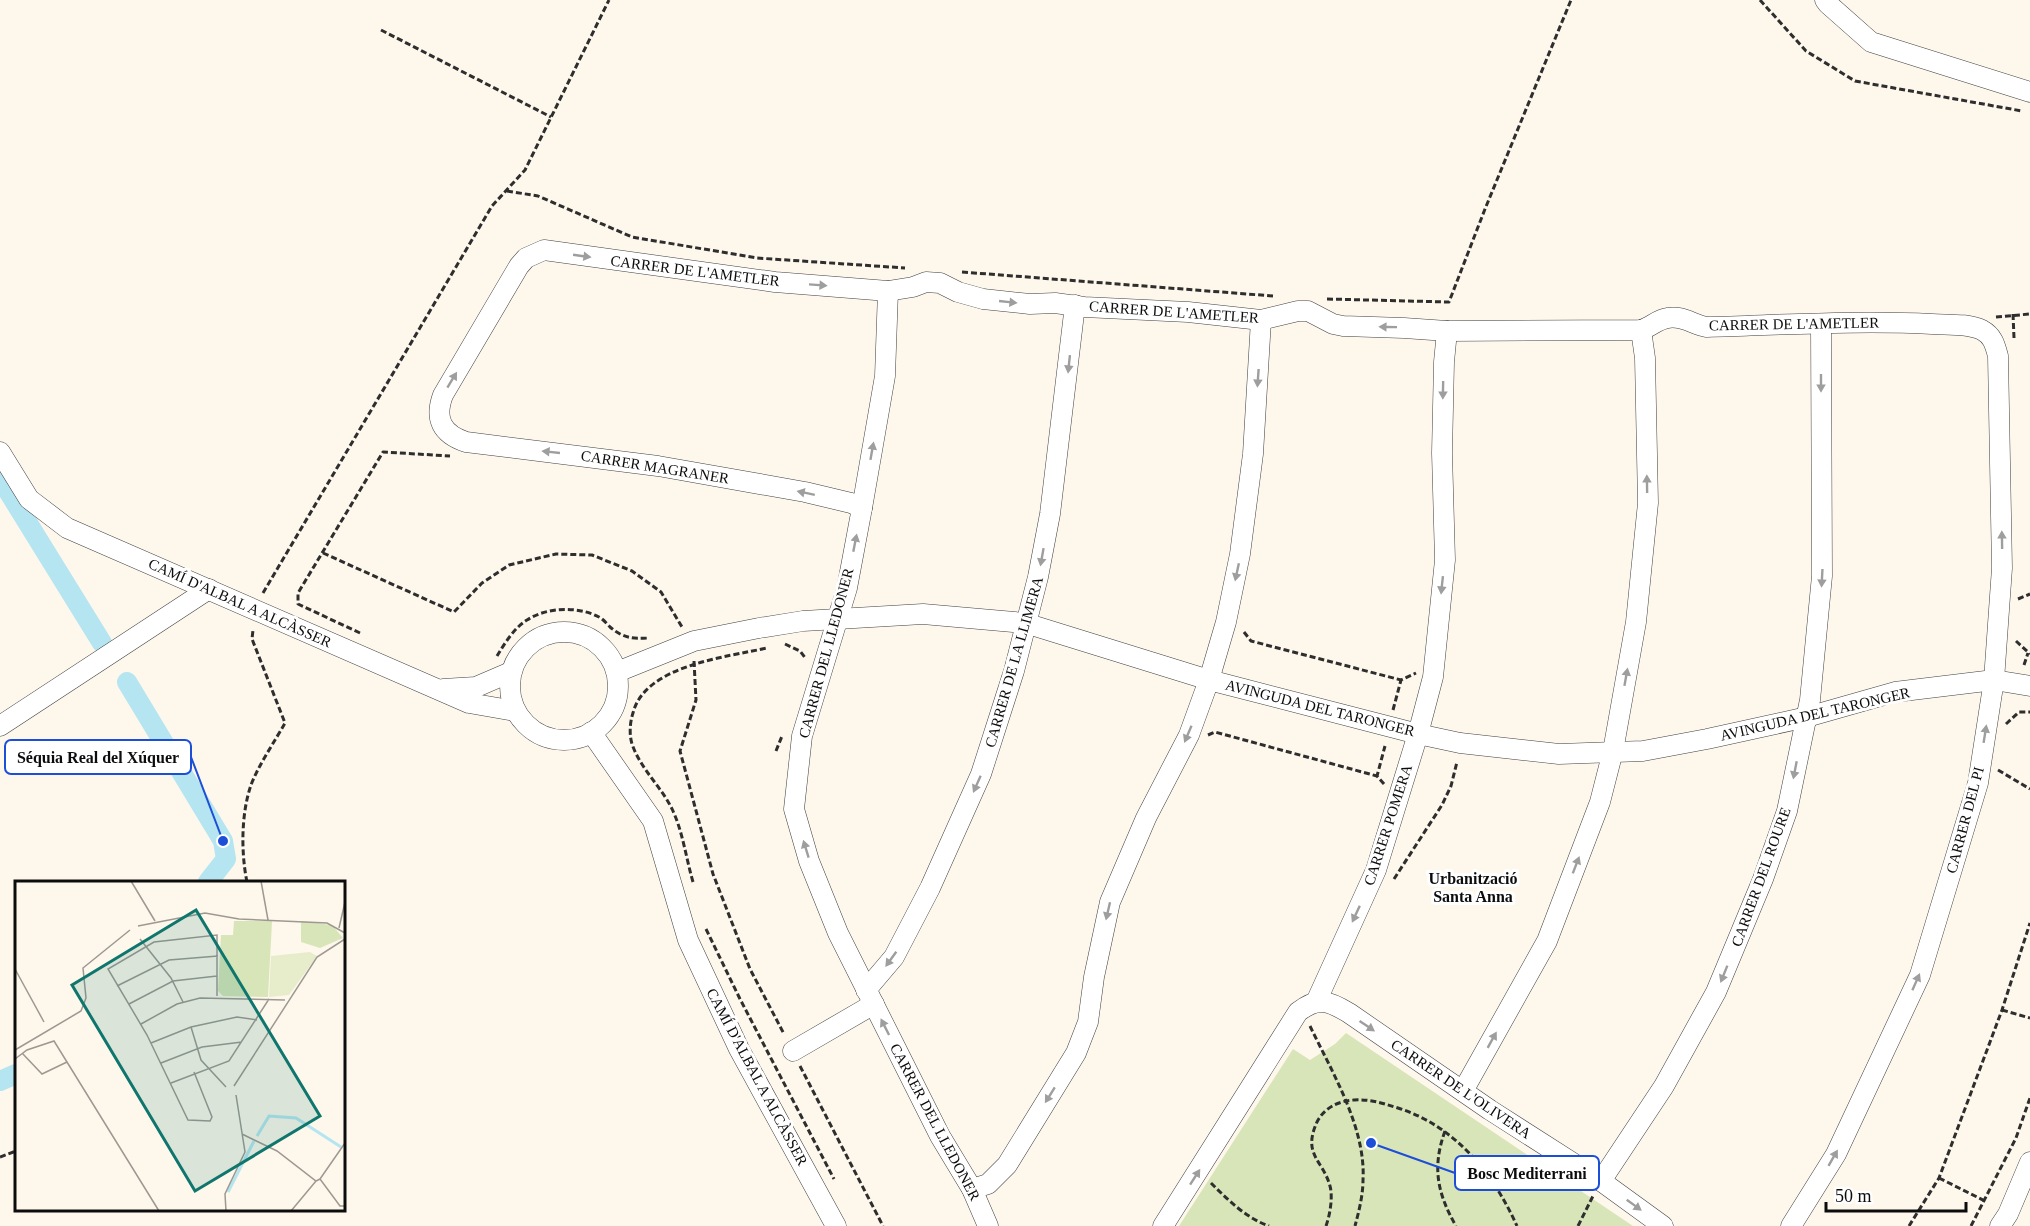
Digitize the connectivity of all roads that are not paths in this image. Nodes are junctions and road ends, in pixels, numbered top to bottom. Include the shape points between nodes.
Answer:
1 (1825, 0) edge
2 (2030, 92) edge
3 (888, 291) junction
4 (1076, 305) junction
5 (1261, 320) junction
6 (1821, 324) junction
7 (1641, 330) junction
8 (1447, 332) junction
9 (1995, 343) joint
10 (448, 433) joint
11 (0, 452) edge
12 (862, 508) junction
13 (209, 589) junction
14 (836, 618) junction
15 (1025, 623) junction
16 (511, 672) junction
17 (617, 672) junction
18 (1209, 680) junction
19 (1994, 680) junction
20 (2030, 686) edge
21 (437, 689) junction
22 (515, 711) junction
23 (1807, 717) junction
24 (0, 726) edge
25 (591, 732) junction
26 (1418, 734) junction
27 (1612, 751) junction
28 (870, 997) junction
29 (1316, 1002) junction
30 (793, 1051) road end
31 (1463, 1091) junction
32 (2030, 1162) edge
33 (1598, 1188) junction
34 (972, 1189) junction
35 (836, 1226) edge
36 (988, 1226) edge
37 (1163, 1226) edge
38 (1663, 1226) edge
39 (1791, 1226) edge
40 (2000, 1226) edge

1 - 2 street via 1871,42
3 -> 4 street, CARRER DE L'AMETLER via 926,282 940,283 983,299
10 -> 3 street, CARRER DE L'AMETLER via 439,415 443,395 519,266 544,250 763,281
12 -> 3 street, CARRER DEL LLEDONER via 885,376
4 - 5 street, CARRER DE L'AMETLER
4 -> 15 street, CARRER DE LA LLIMERA via 1050,514
8 -> 5 street, CARRER DE L'AMETLER via 1342,326 1308,311
5 -> 18 street via 1253,454 1240,554
6 - 7 street, CARRER DE L'AMETLER via 1707,327 1677,317
6 - 9 street, CARRER DE L'AMETLER via 1899,322 1972,327 1981,329
6 -> 23 street, CARRER DEL ROURE via 1822,576
7 - 8 street, CARRER DE L'AMETLER
27 -> 7 street via 1636,622 1648,503
8 -> 26 street, CARRER POMERA via 1442,453 1445,560 1433,677
19 -> 9 street, CARRER DEL PI via 2002,568
12 -> 10 street, CARRER MAGRANER via 805,492 658,466 466,442
11 - 13 street, CAMÍ D'ALBAL A ALCÀSSER via 29,499 67,528
14 -> 12 street, CARRER DEL LLEDONER
13 - 21 street, CAMÍ D'ALBAL A ALCÀSSER
13 - 24 street
14 - 15 street, AVINGUDA DEL TARONGER via 923,614
14 - 17 street, AVINGUDA DEL TARONGER via 759,628 689,644
28 -> 14 street, CARRER DEL LLEDONER via 838,933 809,861 794,809 802,736
15 - 18 street, AVINGUDA DEL TARONGER
15 -> 28 street, CARRER DE LA LLIMERA via 1014,672 981,774 930,888
16 - 17 street via 531,643 546,634 564,631 582,634 598,643
16 - 21 street, CAMÍ D'ALBAL A ALCÀSSER via 476,687
16 - 22 street via 509,685
17 - 25 street via 614,707
18 - 26 street, AVINGUDA DEL TARONGER
18 -> 34 street via 1189,735 1146,818 1110,902 1088,1022 1076,1053 1007,1165 988,1184
19 - 20 street, AVINGUDA DEL TARONGER
19 - 23 street, AVINGUDA DEL TARONGER via 1895,692
39 -> 19 street, CARRER DEL PI via 1836,1154 1920,975 1978,783
21 - 22 street via 469,703
22 - 25 street via 526,725 557,740 575,739
23 - 27 street, AVINGUDA DEL TARONGER via 1643,751
23 -> 33 street, CARRER DEL ROURE via 1787,811 1716,992 1664,1086
25 - 35 street, CAMÍ D'ALBAL A ALCÀSSER via 653,821 688,940 739,1049
26 - 27 street, AVINGUDA DEL TARONGER via 1460,743 1559,754
26 -> 29 street, CARRER POMERA via 1376,870
31 -> 27 street via 1547,941 1600,802
28 - 30 street, CARRER DE LA LLIMERA
34 -> 28 street, CARRER DEL LLEDONER via 940,1136
29 -> 31 street, CARRER DE L'OLIVERA via 1335,1004
37 -> 29 street, CARRER POMERA via 1298,1012
31 - 33 street, CARRER DE L'OLIVERA
32 - 40 street
33 -> 38 street, CARRER DE L'OLIVERA
34 - 36 street, CARRER DEL LLEDONER

